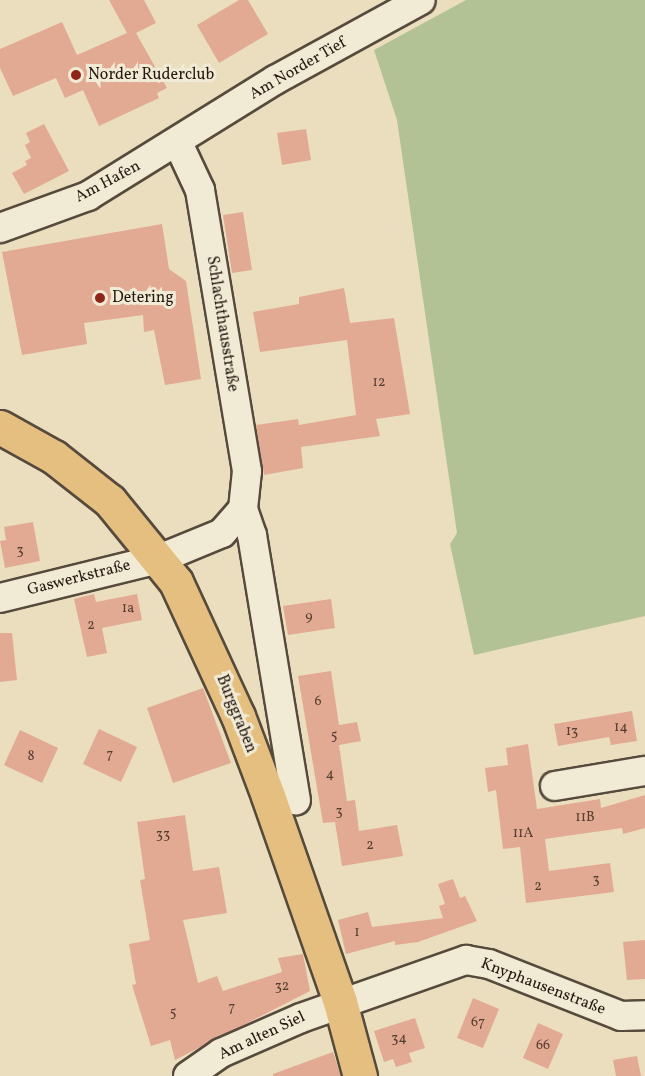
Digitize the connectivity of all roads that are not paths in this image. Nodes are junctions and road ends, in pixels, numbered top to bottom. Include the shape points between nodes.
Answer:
1 (421, 0) edge
2 (178, 143) junction
3 (0, 228) edge
4 (0, 427) edge
5 (243, 509) junction
6 (159, 559) junction
7 (0, 598) edge
8 (645, 771) edge
9 (555, 786) dead end
10 (296, 800) dead end
11 (340, 1002) junction
12 (645, 1014) edge
13 (188, 1076) edge
14 (360, 1076) edge

1 - 2 street, Am Norder Tief via 275,80
2 - 3 street, Am Hafen via 88,196
2 - 5 street, Schlachthausstraße via 200,189 247,471
4 - 6 main road, Burggraben via 54,457 110,501
5 - 6 street via 222,533
5 - 10 street, Schlachthausstraße via 252,535
6 - 7 street, Gaswerkstraße
6 - 11 main road, Burggraben via 196,620 238,716
8 - 9 street
11 - 12 street, Knyphausenstraße via 466,960 489,964 621,1016
11 - 13 street, Am alten Siel via 221,1053
11 - 14 main road, Burggraben

